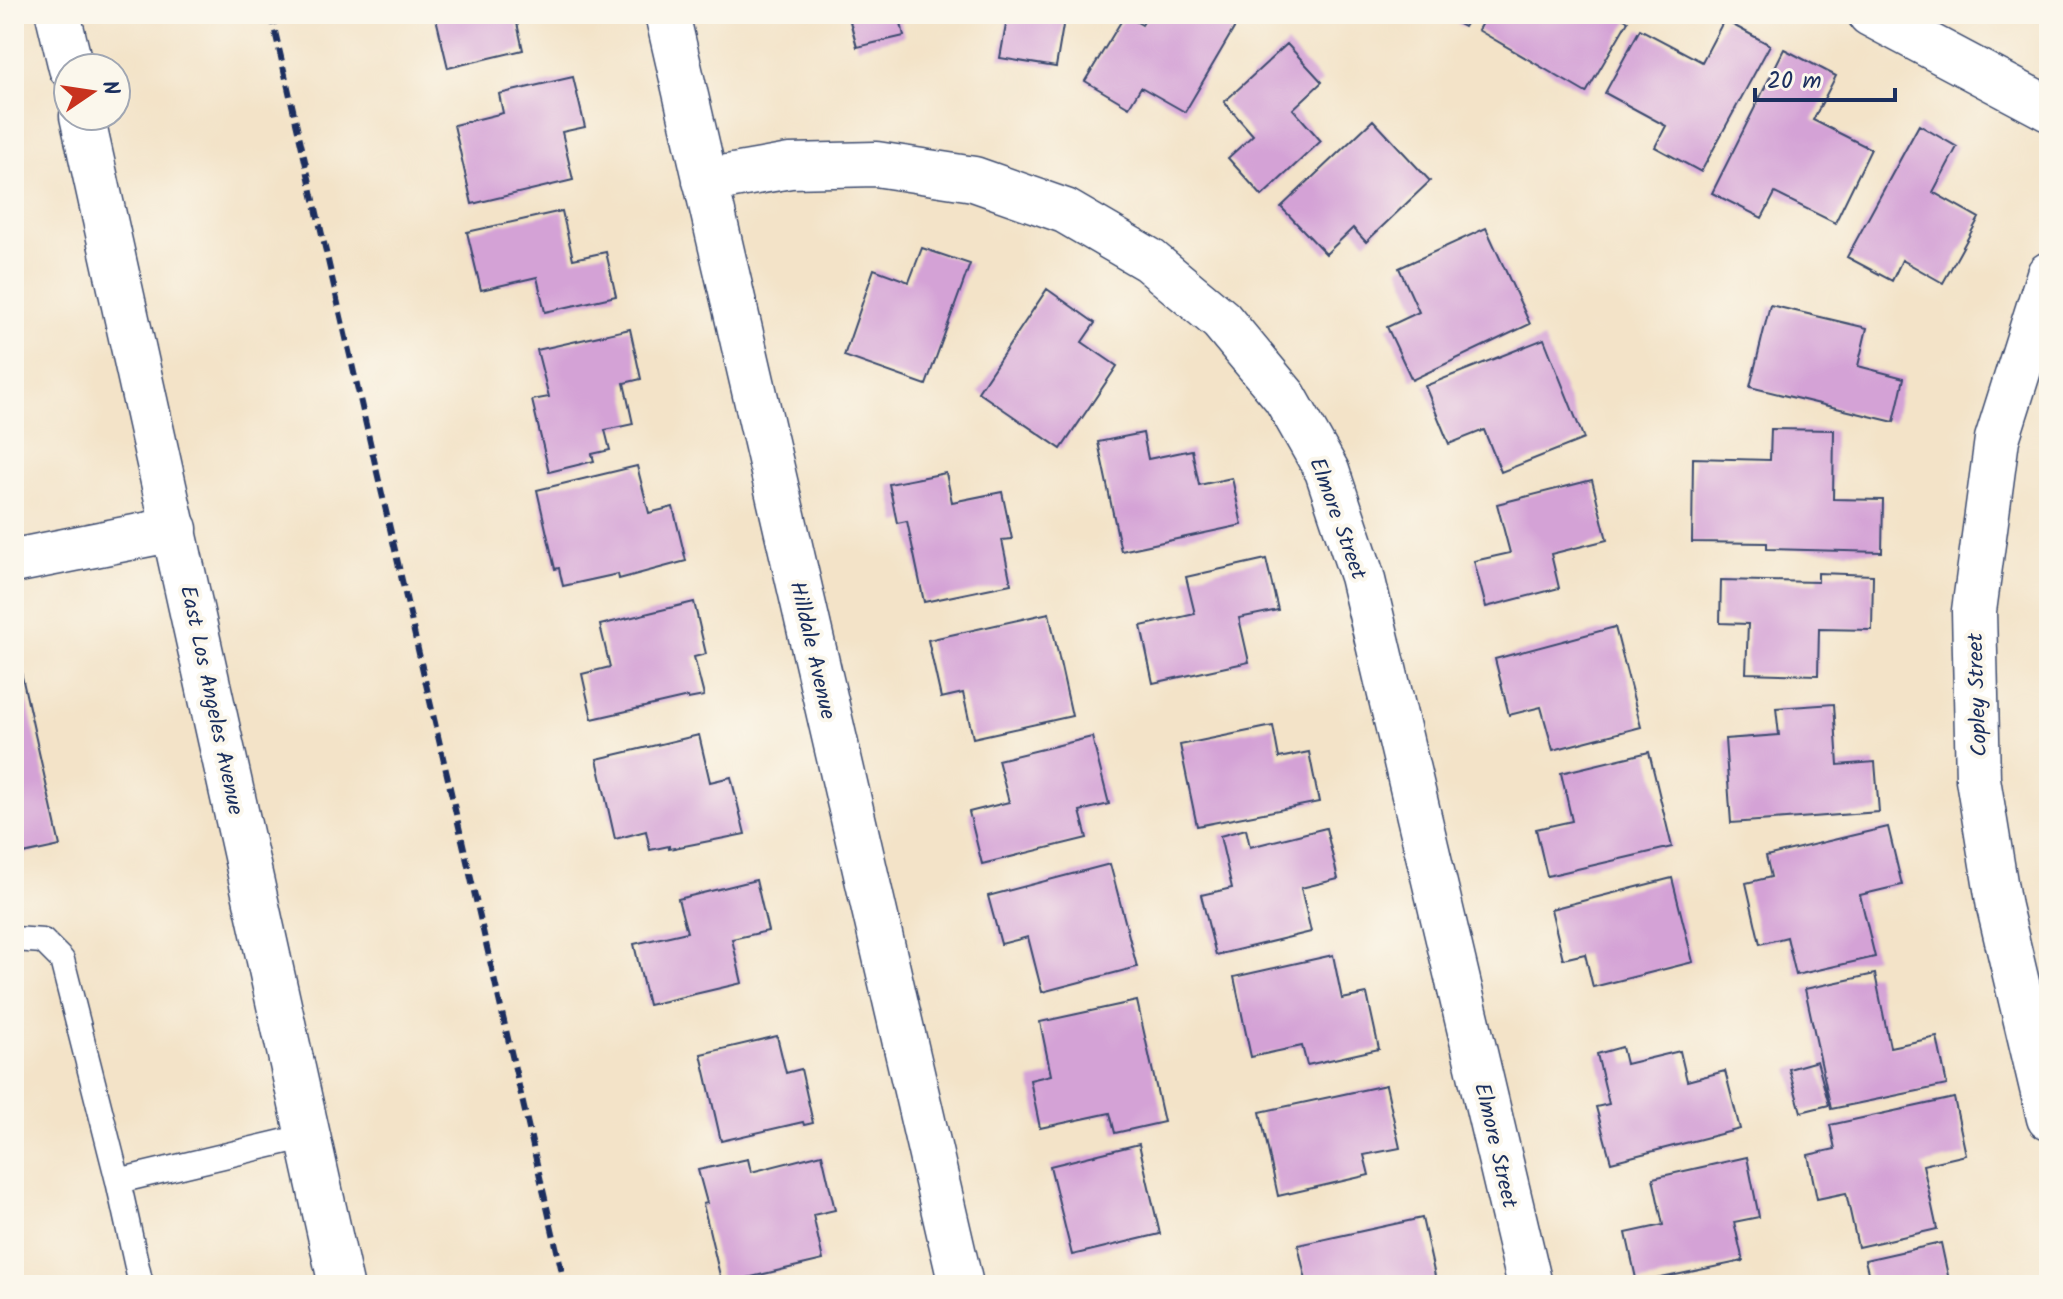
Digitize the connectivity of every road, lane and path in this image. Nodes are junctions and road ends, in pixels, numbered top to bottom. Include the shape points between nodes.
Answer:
1 (58, 14) edge
2 (667, 14) edge
3 (1870, 14) edge
4 (67, 52) edge
5 (2049, 109) edge
6 (86, 132) edge
7 (705, 181) junction
8 (2049, 274) edge
9 (175, 529) junction
10 (14, 561) edge
11 (14, 939) edge
12 (2049, 1118) edge
13 (308, 1136) junction
14 (118, 1181) junction
15 (141, 1285) edge
16 (341, 1285) edge
17 (961, 1285) edge
18 (1530, 1285) edge

1 - 4 street
2 - 7 street, Hilldale Avenue
3 - 5 street
6 - 9 street, East Los Angeles Avenue
7 - 17 street, Hilldale Avenue
7 - 18 street, Elmore Street via 790,166 876,164 974,179 1065,211 1149,260 1221,320 1285,397 1327,471 1362,576
8 - 12 street, Copley Street via 1997,439 1974,611 1978,779 1999,907
9 - 10 street
9 - 13 street, East Los Angeles Avenue
11 - 14 lane via 43,941 62,960
13 - 14 lane
13 - 16 street, East Los Angeles Avenue
14 - 15 lane

